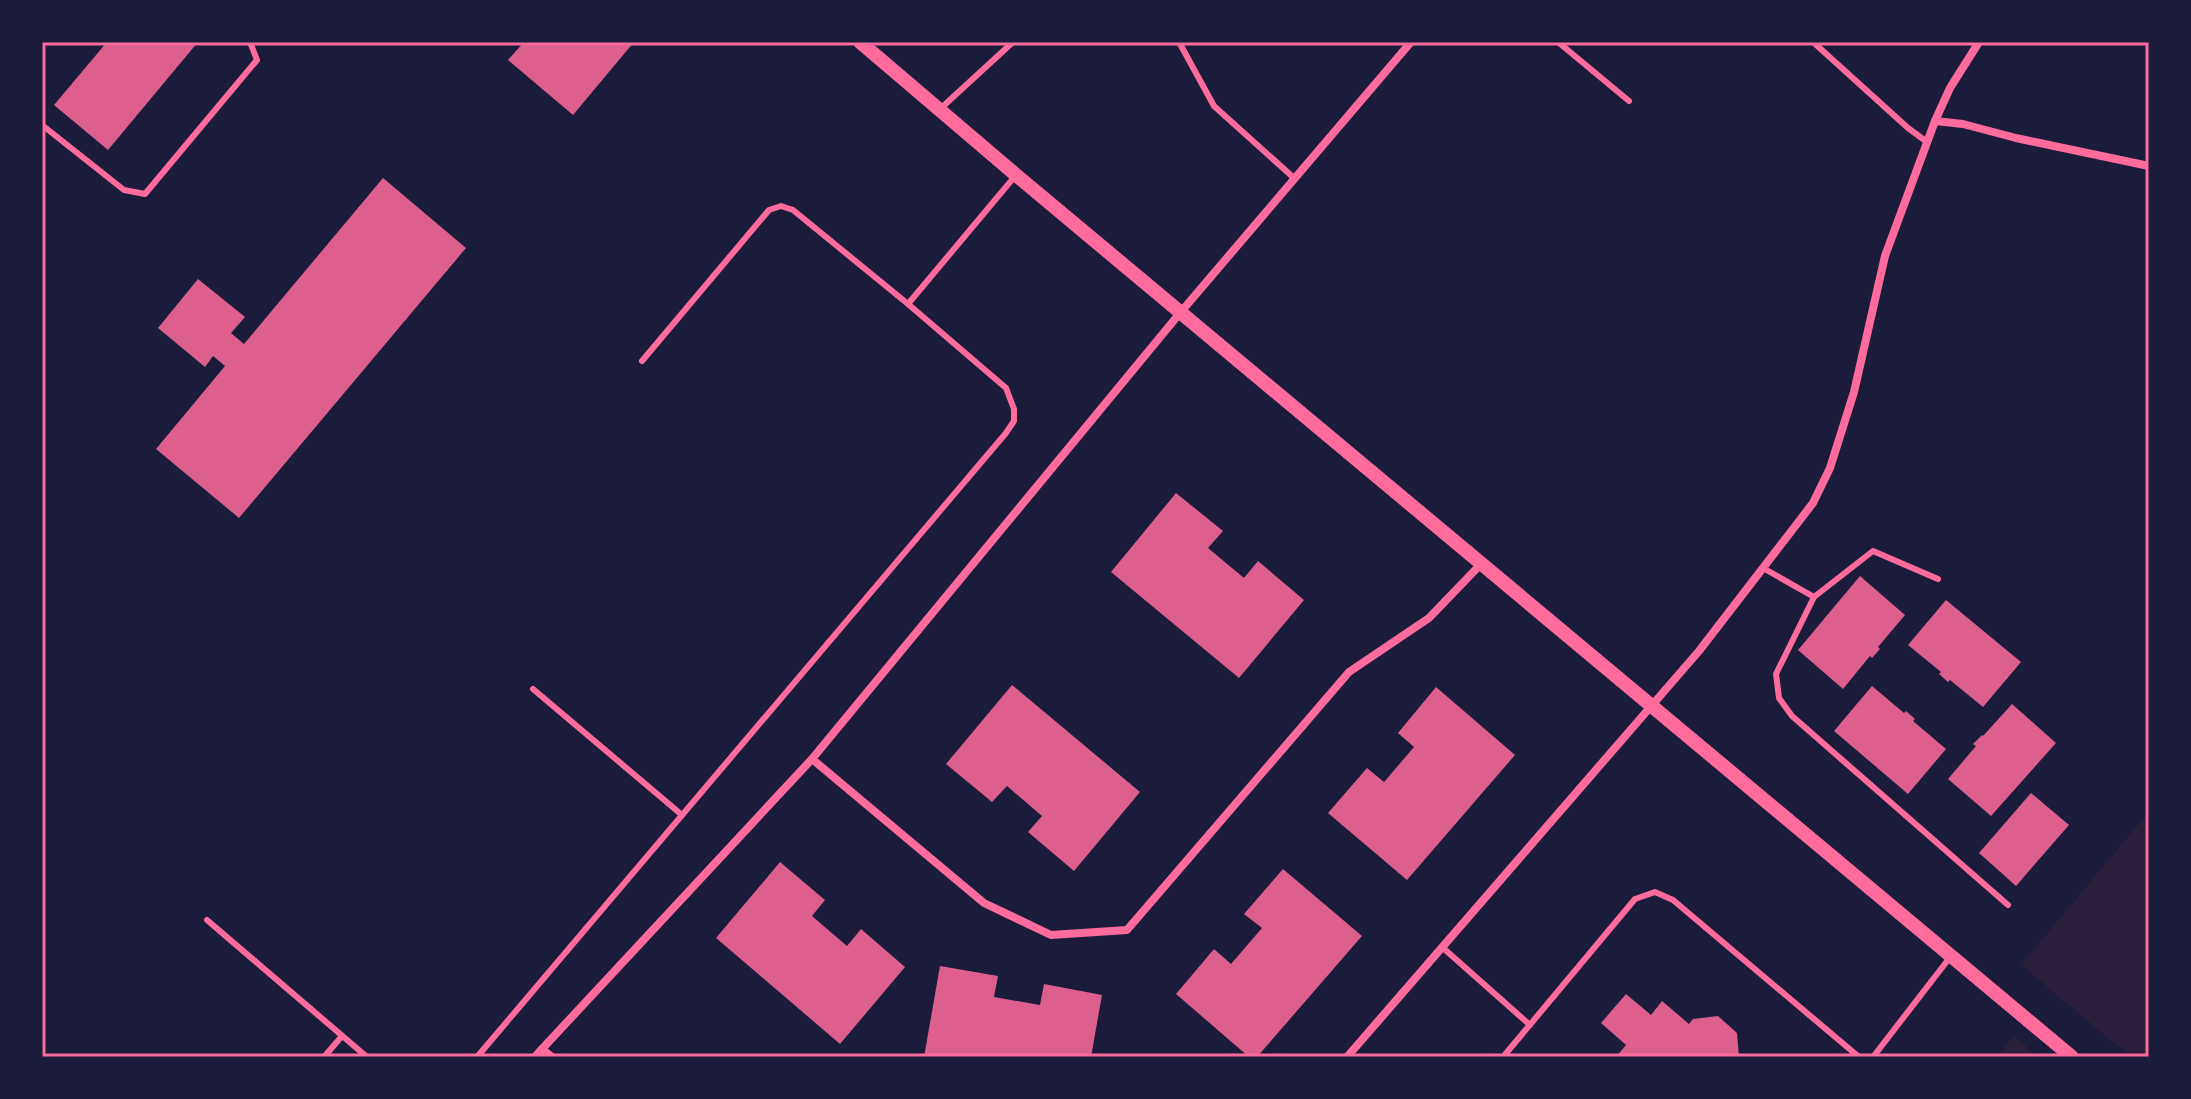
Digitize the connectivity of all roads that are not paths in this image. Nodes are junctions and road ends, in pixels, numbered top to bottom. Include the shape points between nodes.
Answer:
1 (250, 42) edge
2 (860, 42) edge
3 (1013, 42) edge
4 (1179, 42) edge
5 (1411, 42) edge
6 (1558, 42) edge
7 (1813, 42) edge
8 (1979, 42) edge
9 (1629, 101) dead end
10 (939, 110) junction
11 (1935, 121) junction
12 (42, 125) edge
13 (1927, 142) junction
14 (2149, 166) edge
15 (1016, 175) junction
16 (1294, 178) junction
17 (908, 304) junction
18 (1180, 313) junction
19 (642, 361) dead end
20 (1481, 564) junction
21 (1763, 568) junction
22 (1938, 579) dead end
23 (1814, 597) junction
24 (533, 689) dead end
25 (1651, 706) junction
26 (812, 759) junction
27 (682, 815) junction
28 (2008, 905) dead end
29 (207, 920) dead end
30 (1442, 947) junction
31 (1951, 956) junction
32 (1530, 1025) junction
33 (342, 1036) junction
34 (542, 1049) junction
35 (324, 1057) edge
36 (367, 1057) edge
37 (477, 1057) edge
38 (535, 1057) edge
39 (552, 1057) edge
40 (1347, 1057) edge
41 (1503, 1057) edge
42 (1859, 1057) edge
43 (1873, 1057) edge
44 (2072, 1057) edge

1 - 12 lane via 257,60 145,194 124,190
2 - 10 street
3 - 10 lane
4 - 16 lane via 1214,106
5 - 16 street
6 - 9 lane
7 - 13 lane
8 - 11 street
10 - 15 street
11 - 13 street
11 - 14 street
13 - 21 street via 1885,256 1854,392 1830,468 1813,503
15 - 17 lane
15 - 18 street
16 - 18 street
17 - 19 lane via 793,210 781,206 769,210
17 - 27 lane via 1006,388 1014,421
18 - 20 street
18 - 26 street
20 - 25 street
20 - 26 street via 1429,618 1349,672 1127,930 1051,935 984,903
21 - 23 lane
21 - 25 street
22 - 23 lane via 1873,551
23 - 28 lane via 1776,674 1779,698 1792,716
24 - 27 lane
25 - 30 street
25 - 31 street
26 - 34 street
27 - 37 lane
29 - 33 lane
30 - 32 lane
30 - 40 street
31 - 43 lane
31 - 44 street
32 - 41 lane
32 - 42 lane via 1635,899 1655,892 1673,900
33 - 35 lane
33 - 36 lane
34 - 38 street
34 - 39 street

